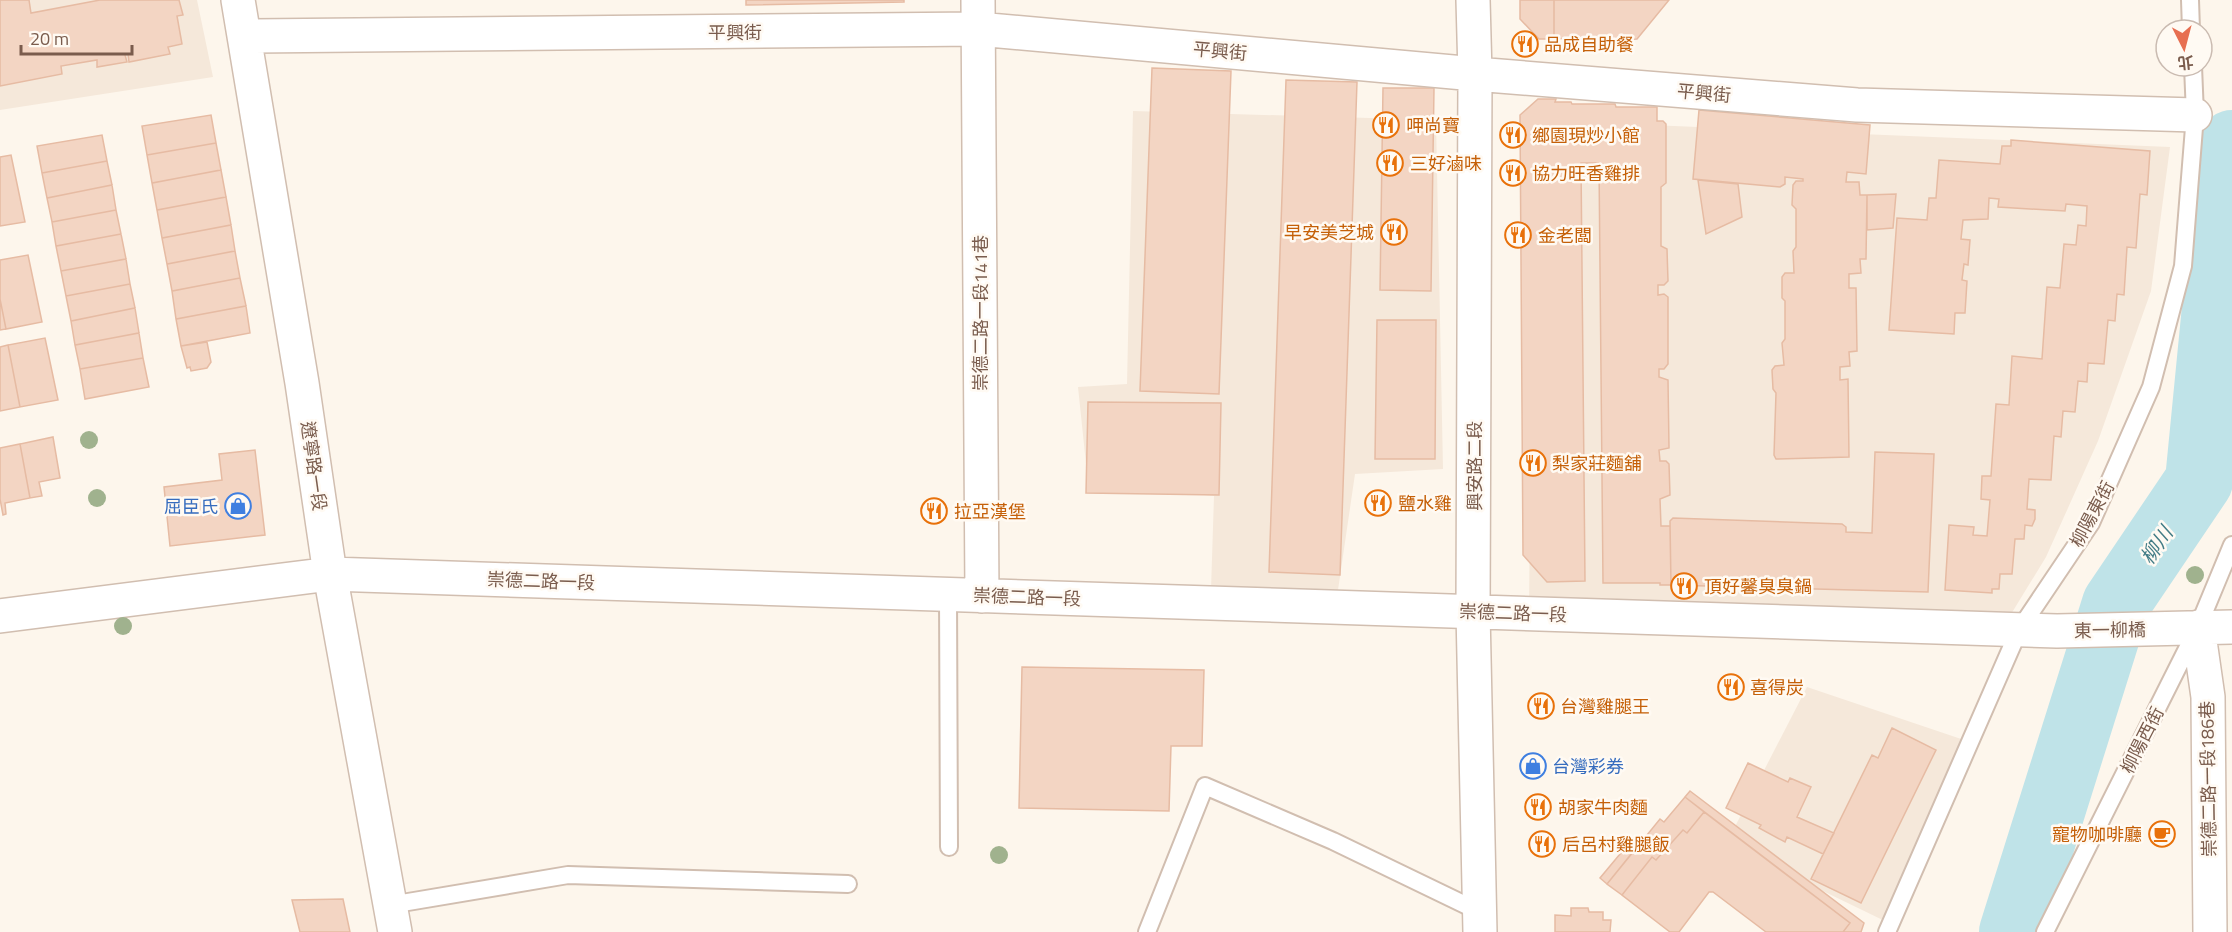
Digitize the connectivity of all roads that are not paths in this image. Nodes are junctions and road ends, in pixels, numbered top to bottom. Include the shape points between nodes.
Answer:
1 (238, 0) edge
2 (1473, 0) edge
3 (2190, 0) edge
4 (978, 15) edge
5 (2191, 18) edge
6 (244, 36) junction
7 (1476, 74) junction
8 (2193, 78) edge
9 (2195, 115) junction
10 (2232, 545) edge
11 (330, 574) junction
12 (948, 594) junction
13 (982, 596) junction
14 (1473, 612) junction
15 (0, 616) edge
16 (2198, 627) junction
17 (2232, 627) edge
18 (2019, 630) junction
19 (2057, 631) joint
20 (949, 848) dead end
21 (848, 884) dead end
22 (392, 919) edge
23 (1480, 922) edge
24 (1147, 932) edge
25 (1887, 932) edge
26 (2045, 932) edge
27 (2210, 932) edge

1 - 6 street, 遼寧路一段
2 - 7 street, 興安路二段
3 - 5 lane
4 - 6 street, 平興街
4 - 7 street, 平興街
4 - 13 street, 崇德二路一段141巷
6 - 11 street, 遼寧路一段
7 - 9 street, 平興街 via 1857,105
7 - 14 street, 興安路二段
8 - 9 lane, 柳陽東街
9 - 18 lane, 柳陽東街 via 2183,266 2151,387 2091,523
10 - 16 lane, 柳陽西街
11 - 12 street, 崇德二路一段
11 - 15 street, 崇德二路一段
11 - 22 street, 遼寧路一段
12 - 13 street, 崇德二路一段
12 - 20 lane
13 - 14 street, 崇德二路一段
14 - 18 street, 崇德二路一段
14 - 23 street, 興安路二段
16 - 17 street
16 - 19 street, 東一柳橋
16 - 26 lane, 柳陽西街
16 - 27 street, 崇德二路一段186巷 via 2208,697
18 - 19 street, 崇德二路一段
18 - 25 lane, 柳陽東街
21 - 22 lane via 568,875
23 - 24 lane via 1333,841 1205,786

